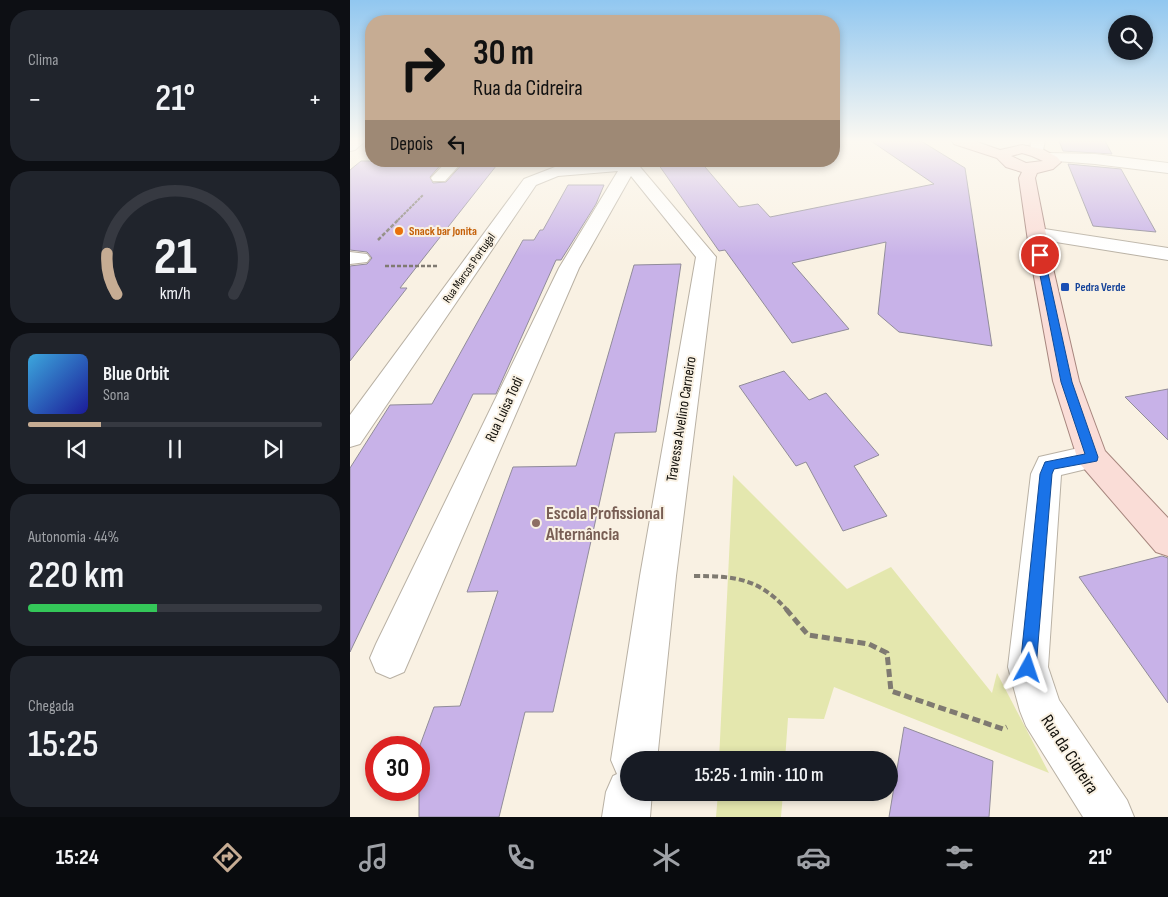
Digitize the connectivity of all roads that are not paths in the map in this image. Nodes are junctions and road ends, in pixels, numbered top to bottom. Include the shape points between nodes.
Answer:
1 (537, 179) edge
2 (619, 179) edge
3 (643, 179) edge
4 (1027, 179) edge
5 (1038, 234) junction
6 (1168, 254) edge
7 (350, 436) edge
8 (1092, 457) junction
9 (1168, 541) edge
10 (390, 658) dead end
11 (635, 751) edge
12 (628, 801) edge
13 (626, 817) edge
14 (1110, 817) edge

1 - 7 street, Rua Marcos Portugal via 530,182
2 - 10 street, Rua Luisa Todi via 569,268
3 - 11 street, Travessa Avelino Carneiro via 706,257
4 - 5 main road
5 - 6 street
5 - 8 main road via 1066,382
8 - 9 main road
8 - 14 street, Rua da Cidreira via 1050,465 1046,474 1028,668 1041,711
12 - 13 street

